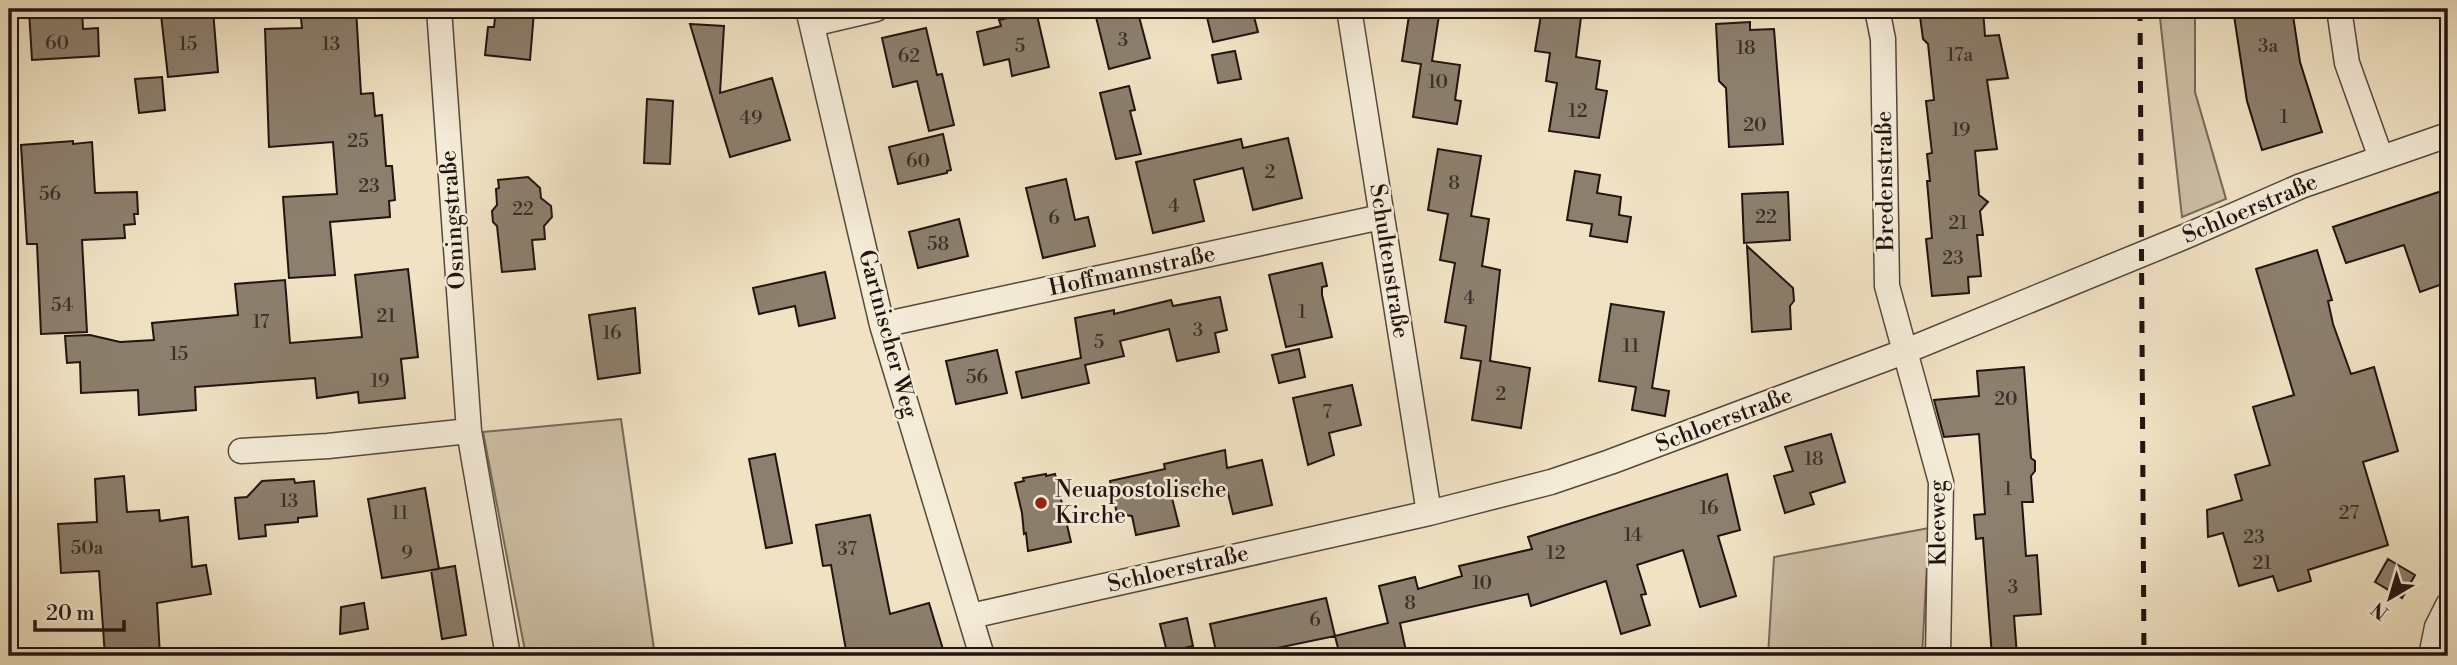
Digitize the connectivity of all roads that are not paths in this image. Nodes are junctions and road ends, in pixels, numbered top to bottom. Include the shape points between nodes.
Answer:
1 (439, 9) edge
2 (876, 9) edge
3 (1349, 9) edge
4 (1877, 9) edge
5 (2340, 9) edge
6 (810, 16) edge
7 (2448, 135) edge
8 (2381, 158) junction
9 (1381, 217) junction
10 (882, 325) junction
11 (1906, 351) junction
12 (470, 431) junction
13 (241, 451) dead end
14 (1429, 513) junction
15 (2448, 605) edge
16 (971, 616) junction
17 (508, 656) edge
18 (982, 656) edge
19 (1938, 656) edge
20 (2431, 656) edge

1 - 12 street, Osningstraße
2 - 6 street
3 - 9 street, Schultenstraße
4 - 11 street, Bredenstraße via 1883,39 1887,286
5 - 8 street via 2347,63
6 - 10 street, Gartnischer Weg
7 - 8 street, Schloerstraße
8 - 11 street, Schloerstraße via 2301,186
9 - 10 street, Hoffmannstraße
9 - 14 street, Schultenstraße
10 - 16 street, Gartnischer Weg
11 - 14 street, Schloerstraße via 1610,463
11 - 19 street, Kleeweg via 1941,482
12 - 13 street
12 - 17 street, Osningstraße
14 - 16 street, Schloerstraße
15 - 20 street
16 - 18 street, Gartnischer Weg

